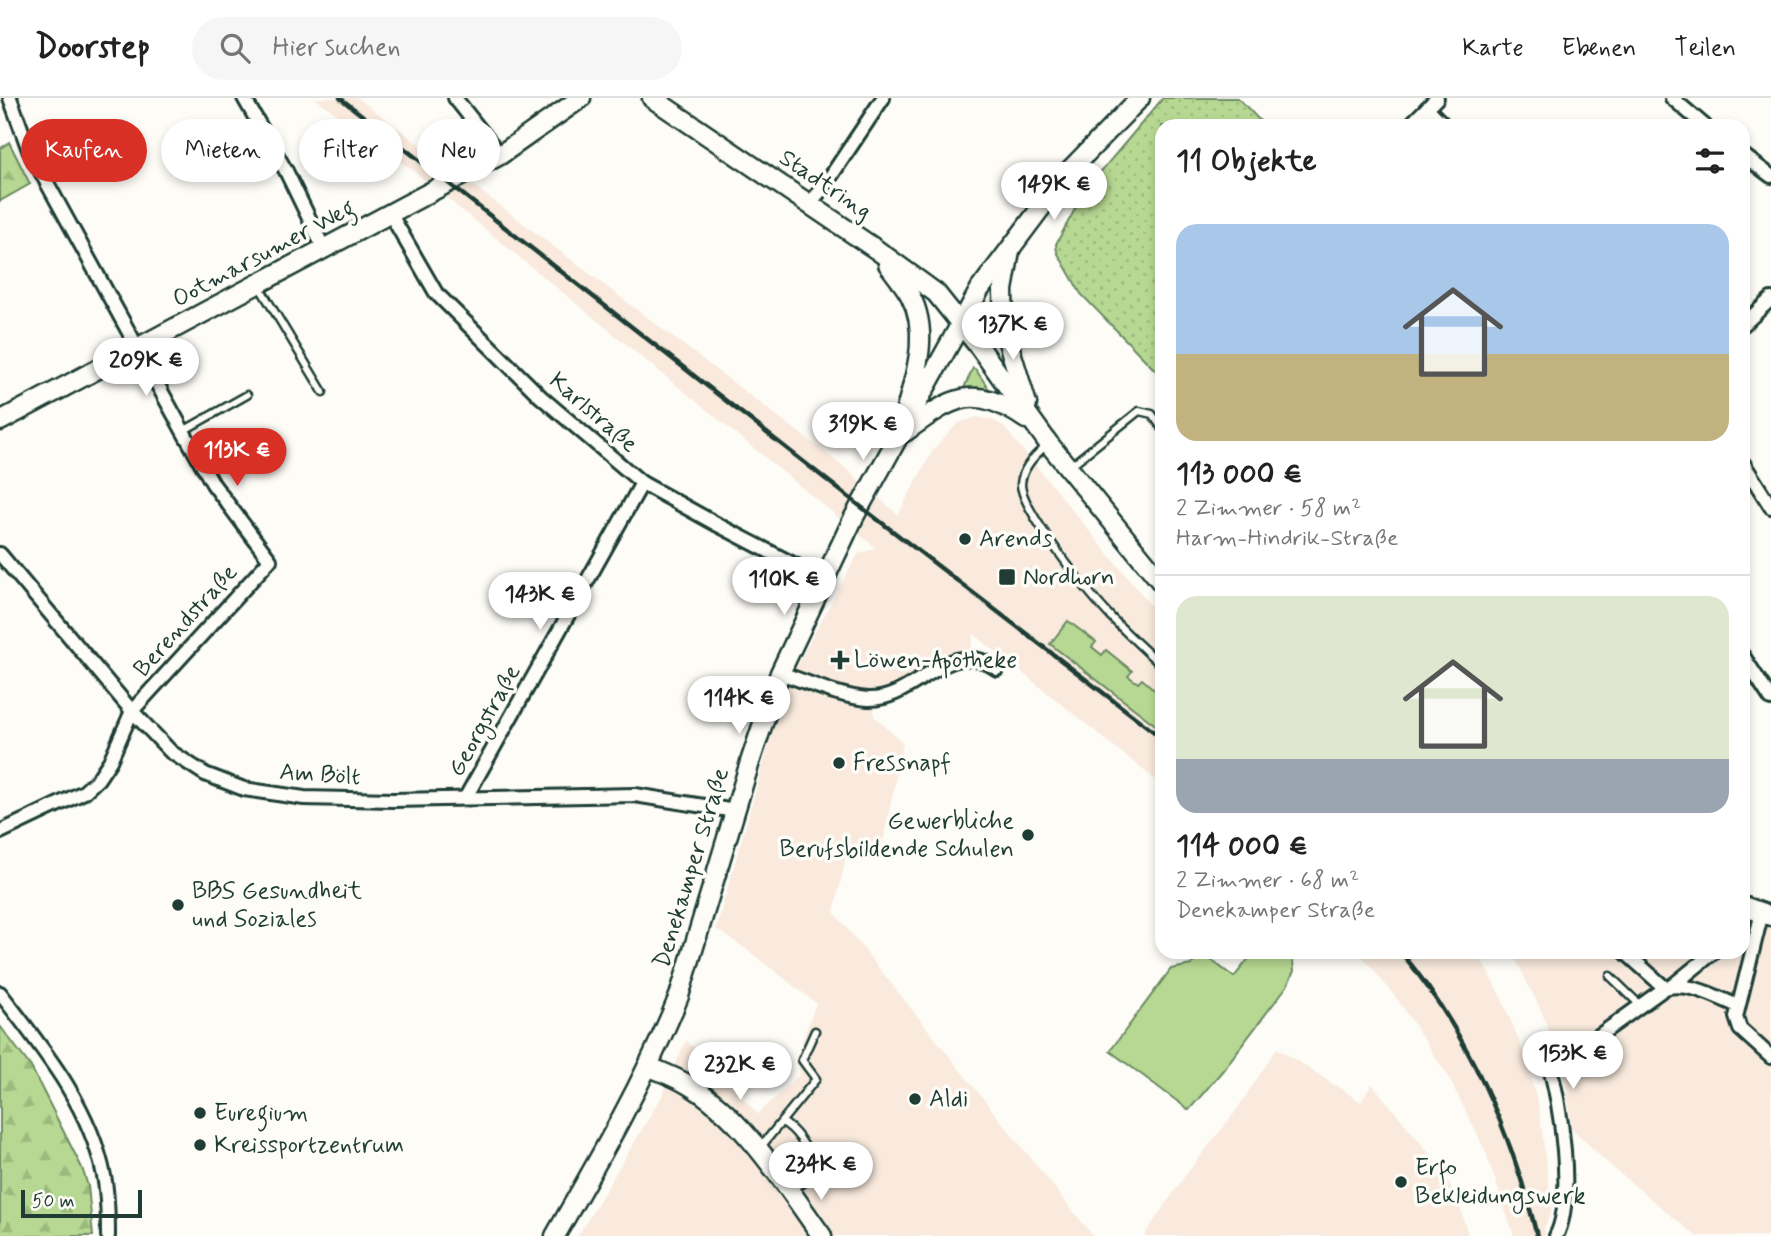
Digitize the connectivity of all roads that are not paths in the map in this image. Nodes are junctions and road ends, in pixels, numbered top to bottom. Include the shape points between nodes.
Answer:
1 (10, 98) edge
2 (244, 98) edge
3 (455, 98) edge
4 (581, 98) edge
5 (652, 98) edge
6 (883, 98) edge
7 (1140, 98) edge
8 (1437, 98) edge
9 (1672, 98) edge
10 (1427, 108) junction
11 (472, 119) edge
12 (1416, 119) edge
13 (1438, 119) edge
14 (1697, 119) edge
15 (500, 155) edge
16 (1750, 160) edge
17 (1771, 176) edge
18 (451, 182) edge
19 (809, 204) junction
20 (391, 215) junction
21 (1011, 247) junction
22 (324, 249) junction
23 (877, 250) junction
24 (257, 284) junction
25 (1771, 299) edge
26 (1750, 318) edge
27 (961, 324) junction
28 (137, 348) junction
29 (323, 392) dead end
30 (247, 395) dead end
31 (1155, 418) edge
32 (0, 421) edge
33 (1033, 424) junction
34 (183, 430) junction
35 (899, 436) junction
36 (1049, 444) junction
37 (1068, 468) junction
38 (1750, 474) edge
39 (642, 483) junction
40 (1771, 507) edge
41 (0, 554) edge
42 (1155, 574) edge
43 (824, 578) junction
44 (1155, 659) edge
45 (1750, 667) edge
46 (997, 669) dead end
47 (780, 673) junction
48 (1771, 699) edge
49 (132, 711) junction
50 (466, 797) junction
51 (736, 811) junction
52 (0, 831) edge
53 (1766, 914) edge
54 (1634, 959) edge
55 (1705, 959) edge
56 (1610, 976) dead end
57 (1669, 987) junction
58 (0, 993) edge
59 (1641, 1006) junction
60 (1738, 1006) junction
61 (815, 1031) dead end
62 (1771, 1057) edge
63 (648, 1066) junction
64 (782, 1122) junction
65 (758, 1150) junction
66 (789, 1191) junction
67 (108, 1236) edge
68 (555, 1236) edge
69 (822, 1236) edge
70 (1556, 1236) edge

1 - 28 street via 29,150
2 - 22 street
3 - 11 street
4 - 15 street, Ootmarsumer Weg
5 - 19 street, Stadtring
6 - 19 street
7 - 21 street via 1085,152
8 - 10 street
9 - 14 street
10 - 12 street
10 - 13 street
16 - 17 street
18 - 20 street, Ootmarsumer Weg
19 - 23 street, Stadtring
20 - 22 street, Ootmarsumer Weg
20 - 39 street, Karlstraße via 436,293 541,397
21 - 27 street
21 - 33 street via 1003,290 1004,329
22 - 24 street, Ootmarsumer Weg
23 - 27 street, Stadtring via 936,293
23 - 35 street via 909,293 920,324 920,355
24 - 28 street, Ootmarsumer Weg
24 - 29 lane
25 - 26 street
27 - 33 street, Stadtring
27 - 35 street
28 - 32 street, Ootmarsumer Weg
28 - 34 street
30 - 34 lane
31 - 37 lane via 1139,411
33 - 35 street via 994,399 968,398 944,404
33 - 36 street, Stadtring
34 - 49 street, Berendstraße via 213,484 270,560
35 - 43 street, Denekamper Straße
36 - 37 street, Stadtring
36 - 44 lane via 1035,455 1022,480 1026,504 1094,597
37 - 42 street, Stadtring
38 - 40 street
39 - 43 street, Karlstraße
39 - 50 street, Georgstraße
41 - 49 street, Am Bölt
43 - 47 street, Denekamper Straße
45 - 48 street
46 - 47 street via 973,658 958,660 904,690 870,699
47 - 51 street, Denekamper Straße
49 - 50 street, Am Bölt via 171,752 205,774 244,789 304,797
49 - 52 street, Berendstraße via 110,761 84,792
50 - 51 street, Am Bölt via 635,795
51 - 63 street, Denekamper Straße via 679,996
53 - 60 street
54 - 57 street
55 - 57 street
56 - 59 lane
57 - 59 street
57 - 60 street via 1693,988
58 - 67 street via 63,1077 81,1111 105,1180
59 - 70 street via 1572,1055 1548,1062 1557,1097 1565,1198
60 - 62 street via 1740,1028
61 - 64 lane via 802,1060 817,1079
63 - 65 street via 688,1084 716,1105
63 - 68 street, Denekamper Straße
64 - 65 lane
64 - 66 lane via 802,1141 817,1168 814,1176
65 - 66 street
66 - 69 street

